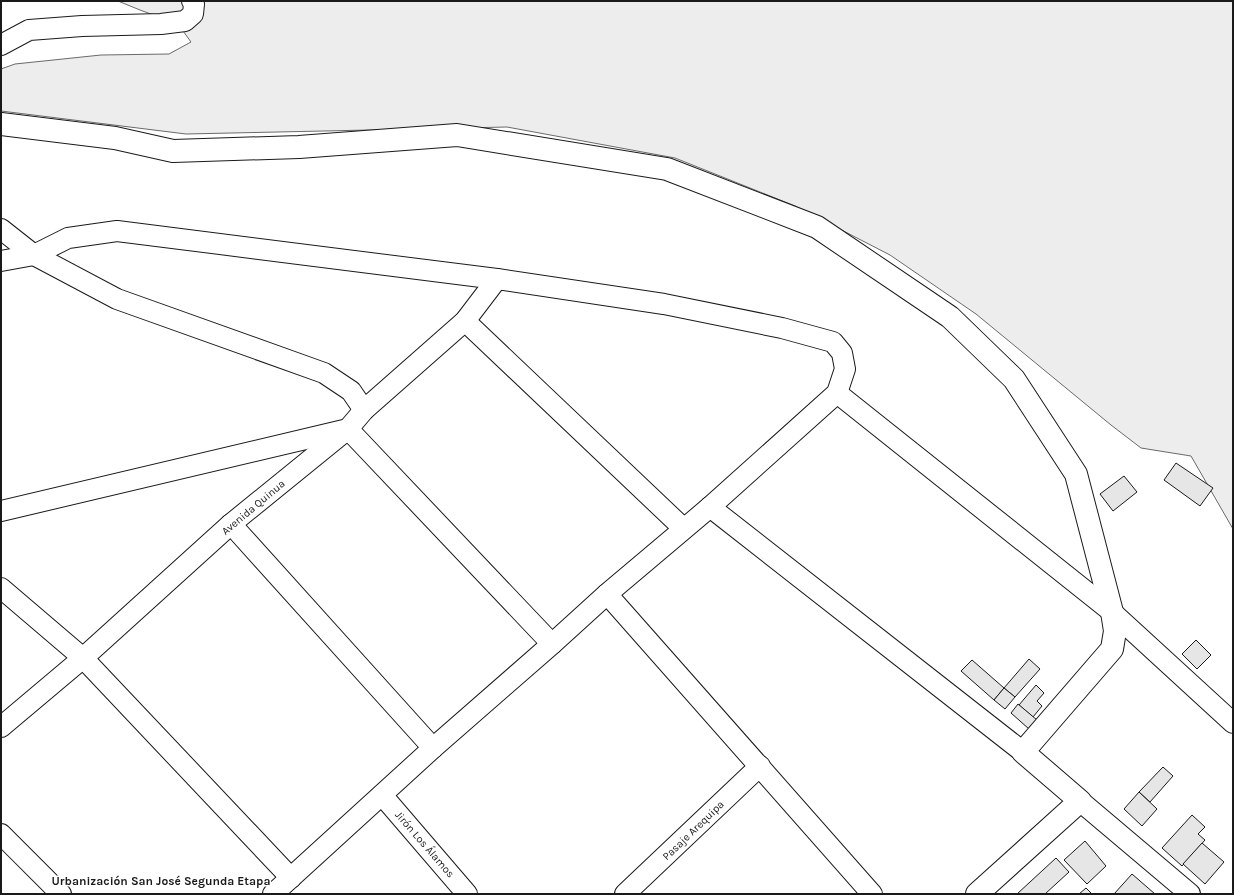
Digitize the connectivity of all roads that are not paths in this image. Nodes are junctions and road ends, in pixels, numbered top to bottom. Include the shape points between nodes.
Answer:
1 (192, 1) edge
2 (1, 44) edge
3 (1, 124) edge
4 (1, 229) edge
5 (34, 256) junction
6 (1, 261) edge
7 (497, 279) junction
8 (465, 321) junction
9 (837, 393) junction
10 (364, 410) junction
11 (348, 430) junction
12 (710, 507) junction
13 (1, 511) edge
14 (231, 524) junction
15 (683, 528) junction
16 (1, 588) edge
17 (607, 594) junction
18 (1112, 612) junction
19 (552, 644) junction
20 (83, 658) junction
21 (1233, 723) edge
22 (1, 727) edge
23 (433, 748) junction
24 (1023, 752) junction
25 (760, 766) junction
26 (382, 795) junction
27 (1080, 800) junction
28 (1, 834) edge
29 (291, 878) junction
30 (61, 894) edge
31 (273, 894) edge
32 (467, 894) edge
33 (626, 894) edge
34 (872, 894) edge
35 (977, 894) edge
36 (1190, 894) edge

1 - 2 street via 193,14 185,22 30,30
3 - 18 street via 115,138 173,151 299,147 457,135 667,169 817,227 950,317 1014,379 1076,474
4 - 5 street
5 - 6 street
5 - 7 street via 68,238 118,232
5 - 10 street via 117,299 324,373 351,391
7 - 8 street, Avenida Quinua
7 - 9 street via 664,304 782,328 833,342 842,353 845,369
8 - 10 street, Avenida Quinua
8 - 15 street
9 - 12 street
9 - 18 street
10 - 11 street, Avenida Quinua
11 - 13 street
11 - 14 street, Avenida Quinua
11 - 19 street
12 - 15 street
12 - 24 street
14 - 20 street, Avenida Quinua
14 - 23 street
15 - 17 street
16 - 20 street
17 - 19 street
17 - 25 street
18 - 21 street
18 - 24 street via 1115,631 1112,649
19 - 23 street
20 - 22 street, Avenida Quinua
20 - 29 street
23 - 26 street
24 - 27 street
25 - 33 street, Pasaje Arequipa
25 - 34 street
26 - 29 street
26 - 32 street, Jirón Los Álamos
27 - 35 street
27 - 36 street
28 - 30 street
29 - 31 street

